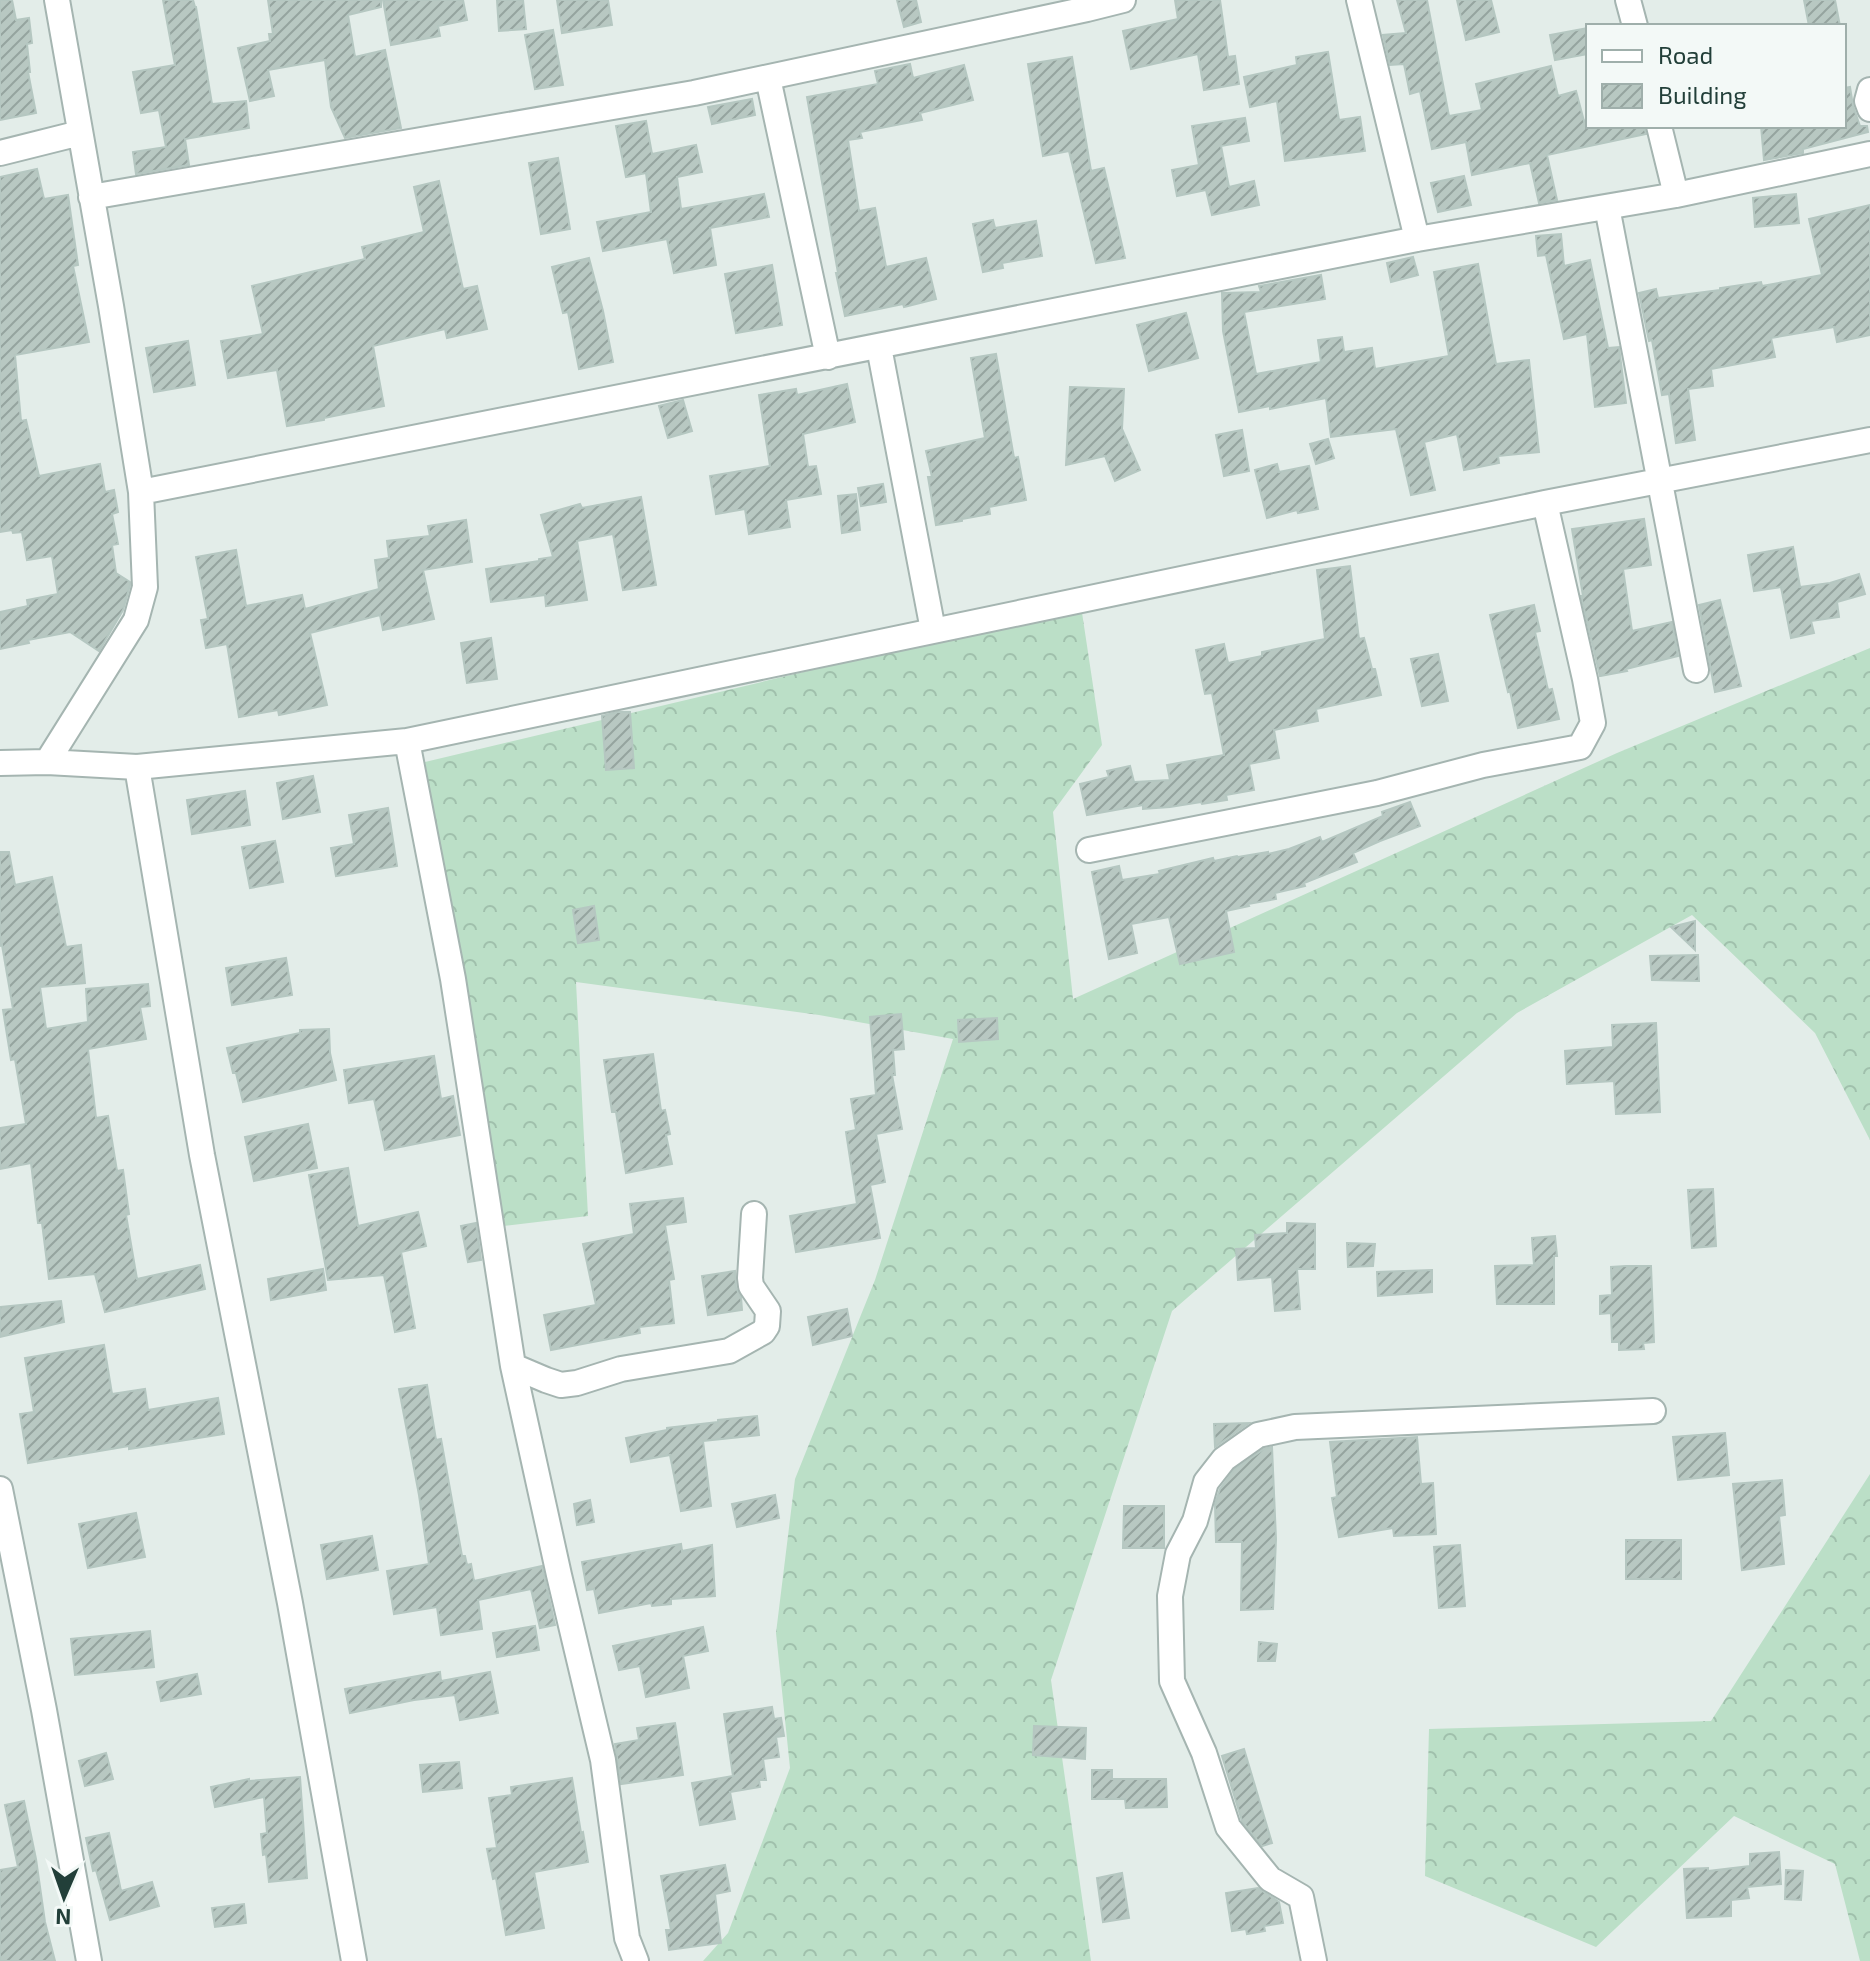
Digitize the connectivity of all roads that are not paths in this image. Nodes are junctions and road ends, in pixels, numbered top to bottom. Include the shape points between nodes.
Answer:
1 (57, 0) edge
2 (1123, 0) edge
3 (1359, 0) edge
4 (1628, 0) edge
5 (1634, 24) edge
6 (768, 78) junction
7 (1870, 90) edge
8 (1870, 109) edge
9 (1659, 128) edge
10 (80, 133) junction
11 (0, 153) edge
12 (1870, 154) edge
13 (1676, 195) junction
14 (91, 197) junction
15 (1607, 207) junction
16 (1417, 239) junction
17 (879, 347) junction
18 (828, 357) junction
19 (1870, 440) edge
20 (1661, 482) junction
21 (141, 492) junction
22 (1545, 503) junction
23 (933, 630) junction
24 (1696, 670) dead end
25 (407, 741) junction
26 (47, 762) junction
27 (0, 763) edge
28 (137, 767) junction
29 (1089, 850) dead end
30 (754, 1214) dead end
31 (513, 1366) junction
32 (1653, 1411) dead end
33 (0, 1489) edge
34 (89, 1961) edge
35 (354, 1961) edge
36 (636, 1961) edge
37 (1314, 1961) edge

1 - 10 street
2 - 6 street
3 - 16 street
4 - 5 street
6 - 14 street
6 - 18 street
7 - 8 street
9 - 13 street
10 - 11 street
10 - 14 street
12 - 13 street
13 - 15 street
14 - 21 street
15 - 16 street
15 - 20 street
16 - 17 street
17 - 18 street
17 - 23 street
18 - 21 street
19 - 20 street
20 - 22 street
20 - 24 street
21 - 26 street via 145,587 136,620
22 - 23 street
22 - 29 street via 1593,723 1580,747
23 - 25 street
25 - 28 street
25 - 31 street via 453,979
26 - 27 street
26 - 28 street
28 - 35 street via 202,1155
30 - 31 street via 750,1278 768,1311 763,1332 729,1351 621,1369 577,1383 561,1385
31 - 36 street via 603,1760 627,1938
32 - 37 street via 1295,1427 1258,1435 1224,1459 1206,1482 1178,1554 1170,1596 1172,1681 1204,1753 1228,1827 1270,1879 1301,1897
33 - 34 street

